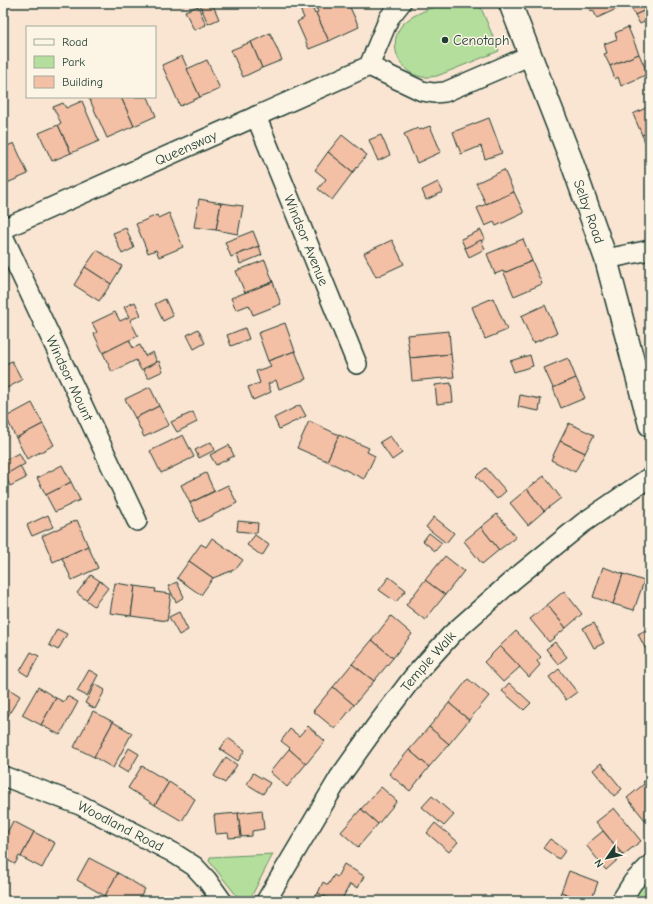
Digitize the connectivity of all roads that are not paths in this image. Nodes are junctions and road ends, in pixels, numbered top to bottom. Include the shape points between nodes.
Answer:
1 (401, 3) edge
2 (510, 3) edge
3 (532, 55) junction
4 (369, 66) junction
5 (256, 116) junction
6 (3, 229) edge
7 (3, 236) edge
8 (650, 250) edge
9 (606, 260) junction
10 (357, 364) dead end
11 (650, 425) edge
12 (650, 477) edge
13 (137, 521) dead end
14 (3, 776) edge
15 (650, 865) edge
16 (222, 901) edge
17 (266, 901) edge
18 (621, 901) edge

1 - 4 street via 389,18
2 - 3 main road, Selby Road
3 - 4 street via 445,92 434,93 422,91
3 - 9 main road, Selby Road
4 - 5 street, Queensway
5 - 6 street, Queensway
5 - 10 street, Windsor Avenue
7 - 13 street, Windsor Mount
8 - 9 street
9 - 11 main road, Selby Road
12 - 17 street, Temple Walk via 583,523 452,634 409,683 343,772
14 - 16 street, Woodland Road via 80,805 172,852 194,866
15 - 18 street via 633,882

